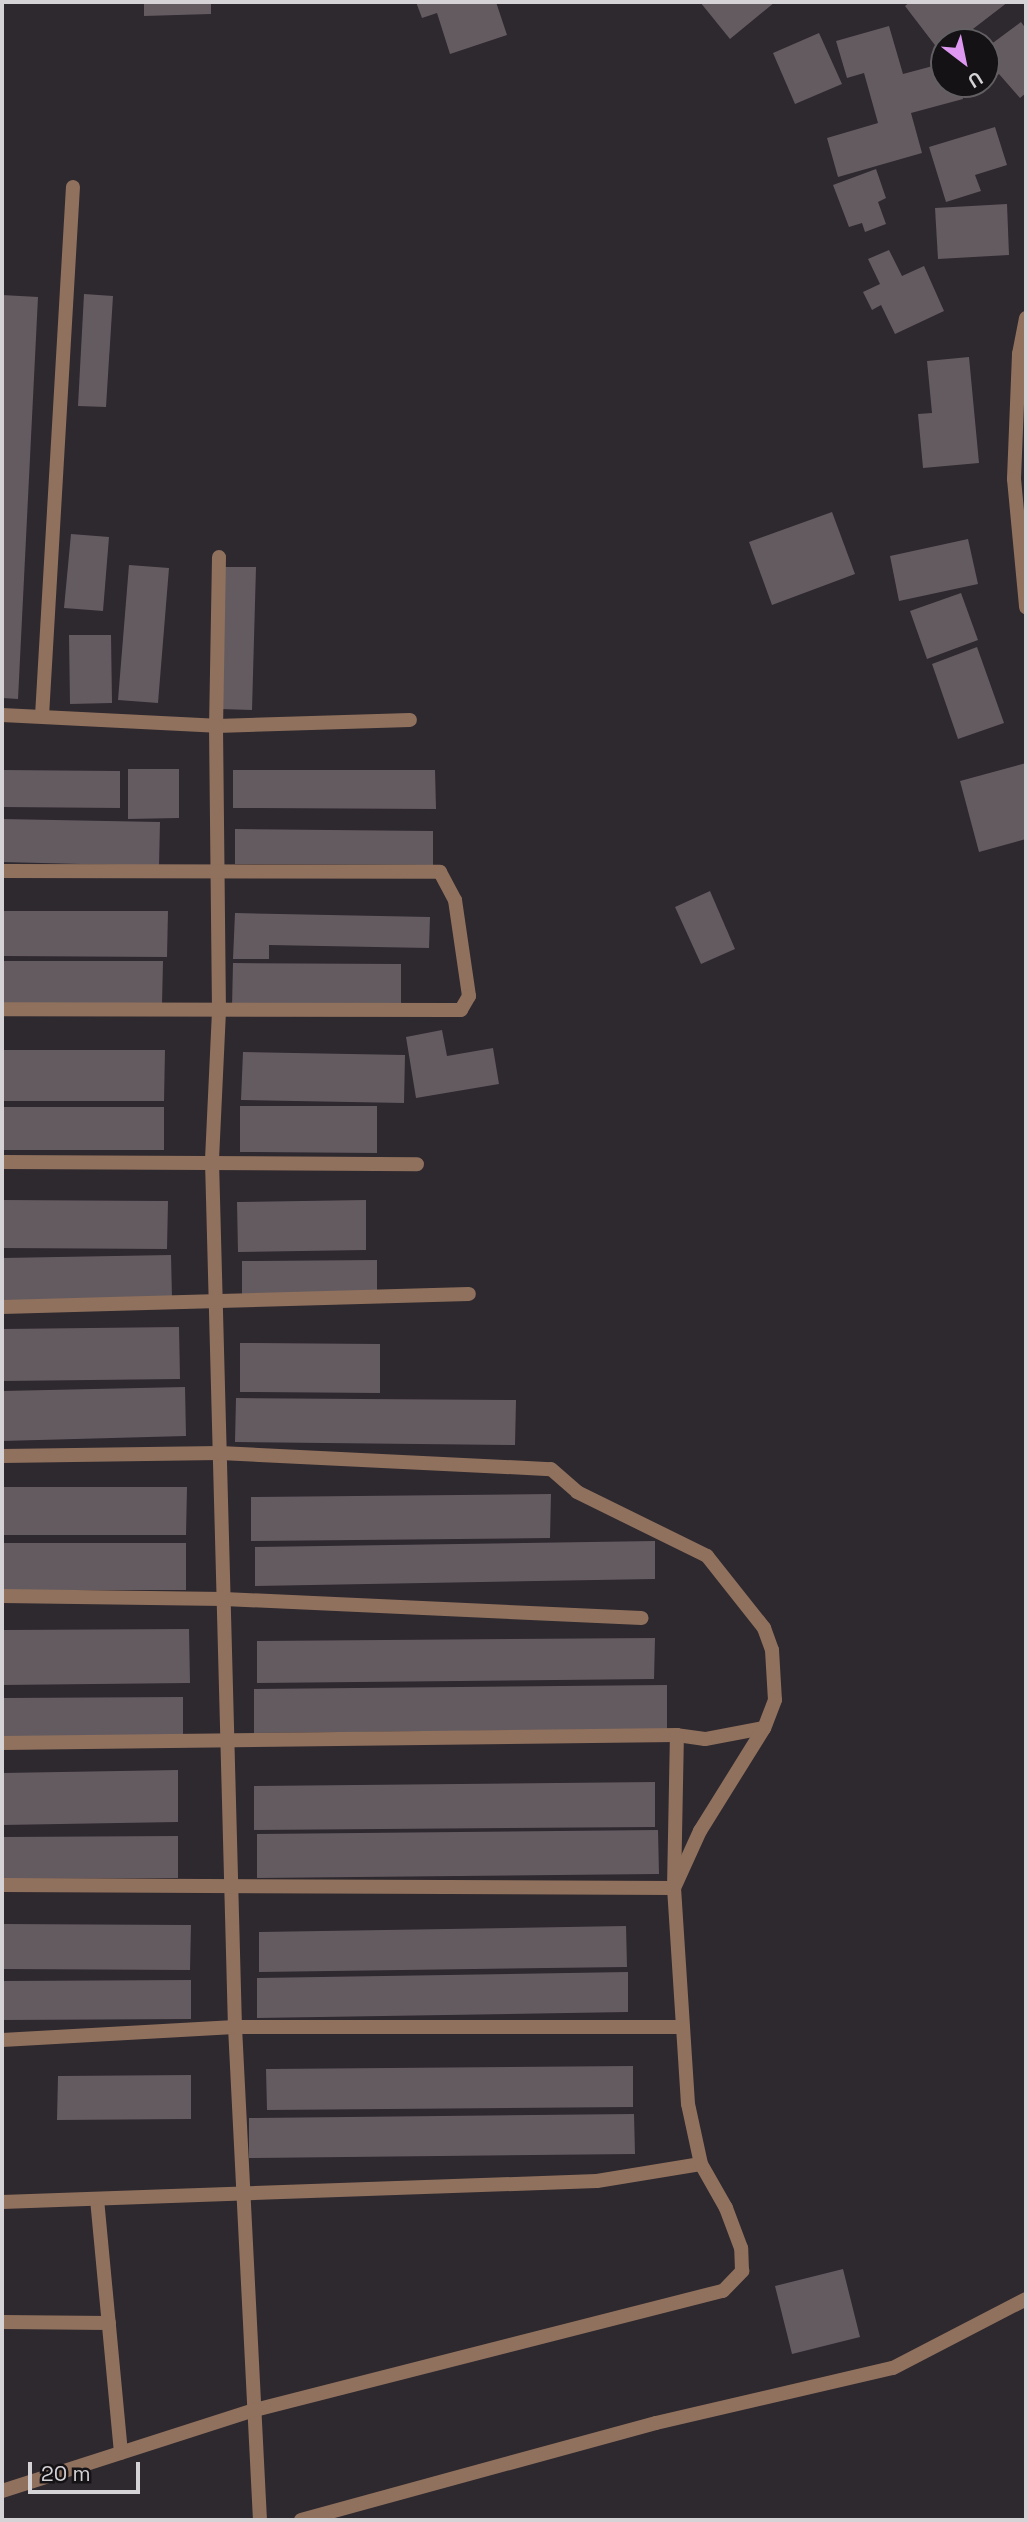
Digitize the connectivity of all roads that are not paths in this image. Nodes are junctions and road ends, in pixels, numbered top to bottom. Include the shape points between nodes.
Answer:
1 (73, 187) dead end
2 (1026, 318) edge
3 (219, 557) dead end
4 (1026, 607) edge
5 (2, 715) edge
6 (42, 716) junction
7 (410, 720) dead end
8 (216, 726) junction
9 (217, 870) junction
10 (2, 871) edge
11 (2, 1009) edge
12 (219, 1011) junction
13 (212, 1161) junction
14 (2, 1162) edge
15 (417, 1164) dead end
16 (468, 1294) dead end
17 (216, 1304) junction
18 (2, 1307) edge
19 (220, 1453) junction
20 (2, 1456) edge
21 (2, 1596) edge
22 (224, 1599) junction
23 (642, 1618) dead end
24 (764, 1728) junction
25 (677, 1735) junction
26 (227, 1742) junction
27 (2, 1743) edge
28 (2, 1885) edge
29 (231, 1887) junction
30 (674, 1888) junction
31 (235, 2027) junction
32 (684, 2027) junction
33 (2, 2040) edge
34 (701, 2164) junction
35 (244, 2195) junction
36 (97, 2199) junction
37 (2, 2202) edge
38 (1026, 2299) edge
39 (2, 2322) edge
40 (109, 2323) junction
41 (254, 2410) junction
42 (121, 2453) junction
43 (2, 2491) edge
44 (260, 2520) edge
45 (301, 2520) edge

1 - 6 street
2 - 4 street via 1019,354 1014,479
3 - 8 street
5 - 6 street
6 - 8 street
7 - 8 street
8 - 9 street
9 - 10 street
9 - 12 street
9 - 12 street via 440,872 454,900 469,996 461,1010
11 - 12 street
12 - 13 street
13 - 14 street
13 - 15 street
13 - 17 street
16 - 17 street
17 - 18 street
17 - 19 street
19 - 20 street
19 - 22 street
19 - 24 street via 551,1469 577,1492 707,1556 739,1591 764,1628 772,1650 775,1700
21 - 22 street
22 - 23 street
22 - 26 street
24 - 25 street via 705,1739
24 - 30 street via 700,1832
25 - 26 street
25 - 30 street
26 - 27 street
26 - 29 street
28 - 29 street
29 - 30 street
29 - 31 street
30 - 32 street
31 - 32 street
31 - 33 street
31 - 35 street
32 - 34 street via 688,2104
34 - 35 street via 597,2181
34 - 41 street via 726,2208 741,2248 742,2271 723,2291
35 - 36 street
35 - 41 street
36 - 37 street
36 - 40 street
38 - 45 street via 893,2368 656,2423
39 - 40 street
40 - 42 street
41 - 42 street
41 - 44 street
42 - 43 street

